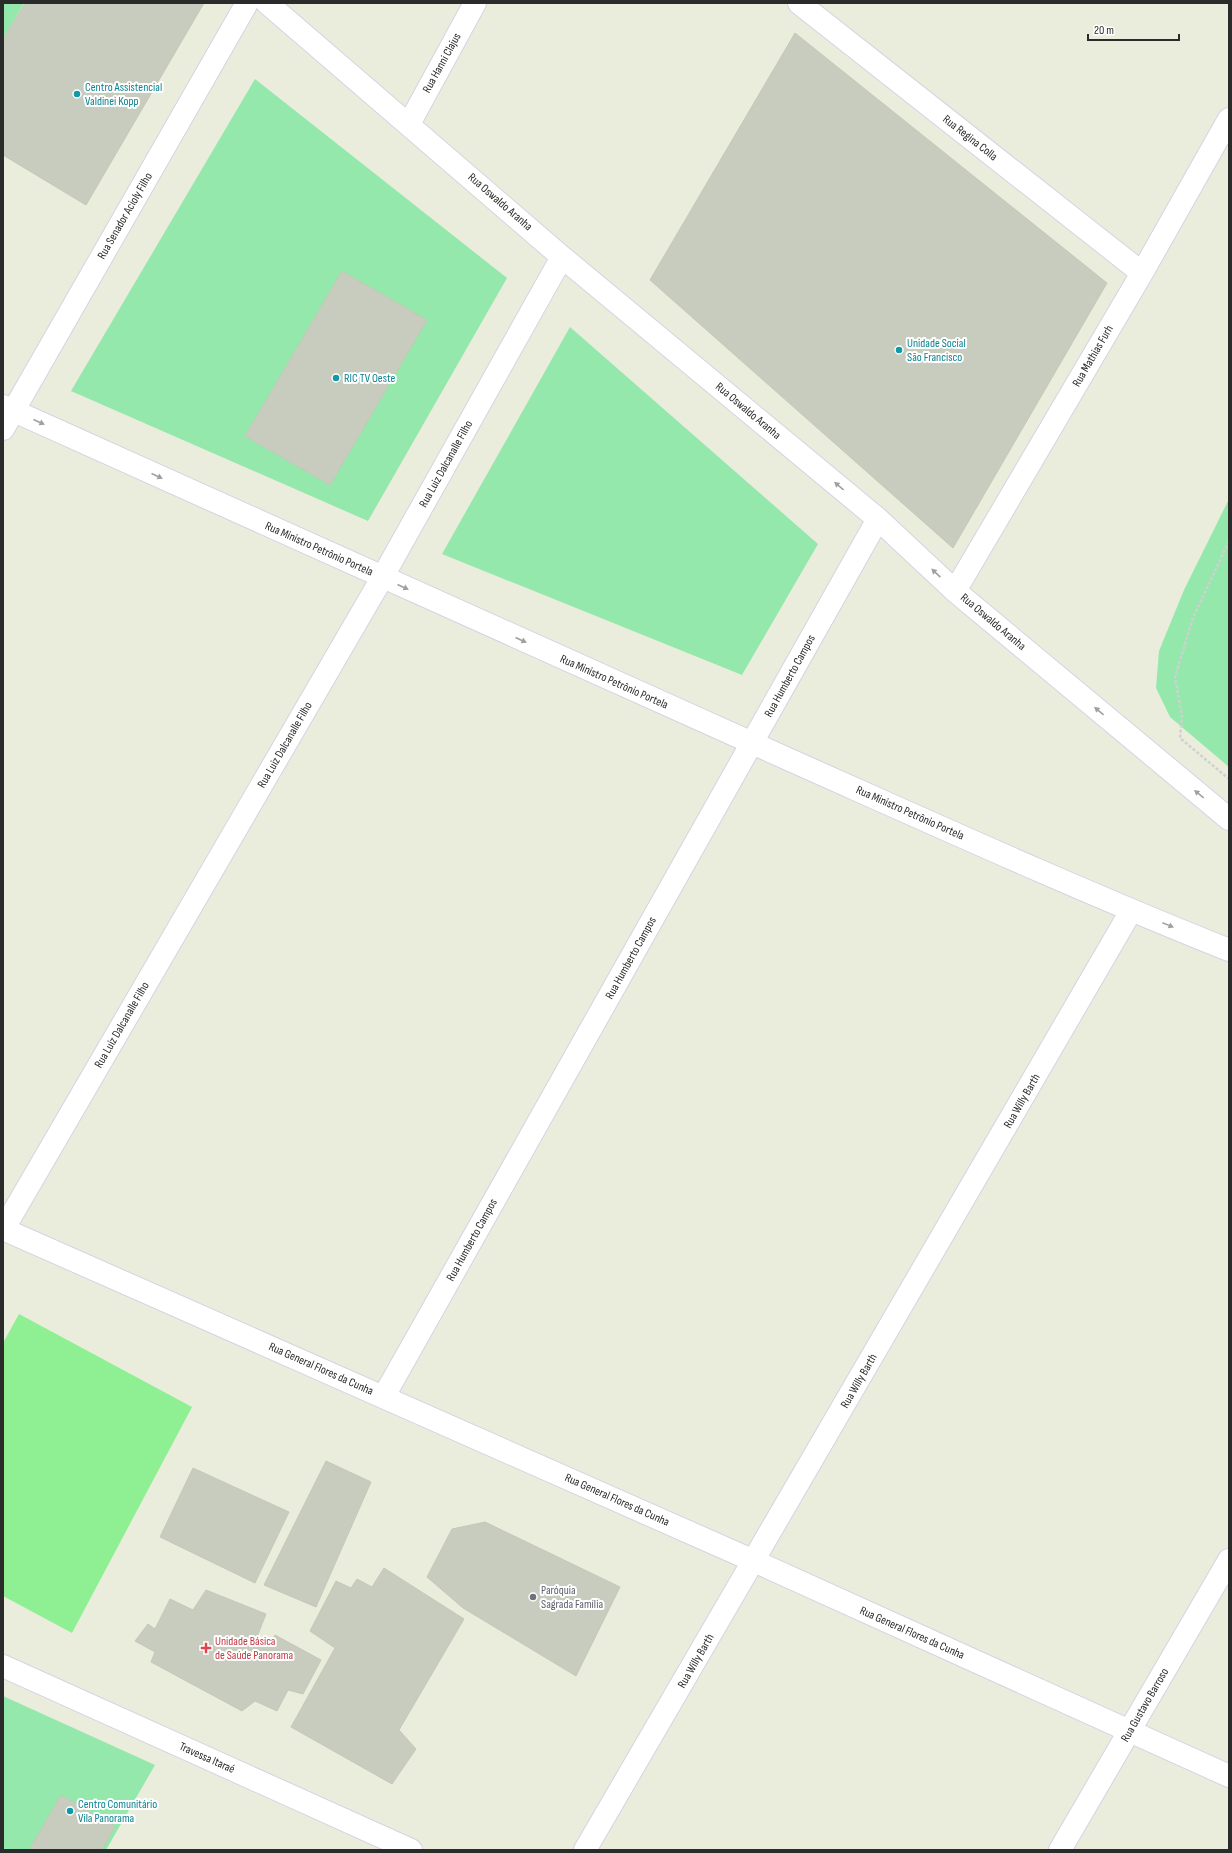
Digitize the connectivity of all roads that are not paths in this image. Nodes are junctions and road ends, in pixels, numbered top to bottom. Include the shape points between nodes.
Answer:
1 (248, 3) edge
2 (267, 3) edge
3 (476, 3) edge
4 (799, 3) edge
5 (1229, 119) edge
6 (409, 124) junction
7 (562, 257) junction
8 (1142, 273) junction
9 (8, 408) edge
10 (3, 429) edge
11 (878, 519) junction
12 (382, 578) junction
13 (955, 590) junction
14 (752, 744) junction
15 (1229, 819) edge
16 (1131, 911) junction
17 (1229, 950) edge
18 (3, 1229) edge
19 (384, 1396) junction
20 (1229, 1560) edge
21 (754, 1561) junction
22 (3, 1666) edge
23 (1130, 1731) junction
24 (1229, 1776) edge
25 (411, 1850) edge
26 (586, 1850) edge
27 (1060, 1850) edge

1 - 9 street, Rua Senador Acioly Filho
2 - 6 street, Rua Oswaldo Aranha
3 - 6 street, Rua Hanni Clajus
4 - 8 street, Rua Regina Colla
5 - 8 street, Rua Mathias Furh
6 - 7 street, Rua Oswaldo Aranha
11 -> 7 street, Rua Oswaldo Aranha
7 - 12 street, Rua Luiz Dalcanalle Filho
8 - 13 street, Rua Mathias Furh
9 - 10 street, Rua Senador Acioly Filho
9 -> 12 street, Rua Ministro Petrônio Portela
13 -> 11 street, Rua Oswaldo Aranha
11 - 14 street, Rua Humberto Campos
12 -> 14 street, Rua Ministro Petrônio Portela
12 - 18 street, Rua Luiz Dalcanalle Filho
15 -> 13 street, Rua Oswaldo Aranha
14 - 16 street, Rua Ministro Petrônio Portela
14 - 19 street, Rua Humberto Campos
16 -> 17 street, Rua Ministro Petrônio Portela
16 - 21 street, Rua Willy Barth
18 - 19 street, Rua General Flores da Cunha
19 - 21 street, Rua General Flores da Cunha
20 - 23 street, Rua Gustavo Barroso
21 - 23 street, Rua General Flores da Cunha
21 - 26 street, Rua Willy Barth
22 - 25 street, Travessa Itaraé
23 - 24 street, Rua General Flores da Cunha
23 - 27 street, Rua Gustavo Barroso

